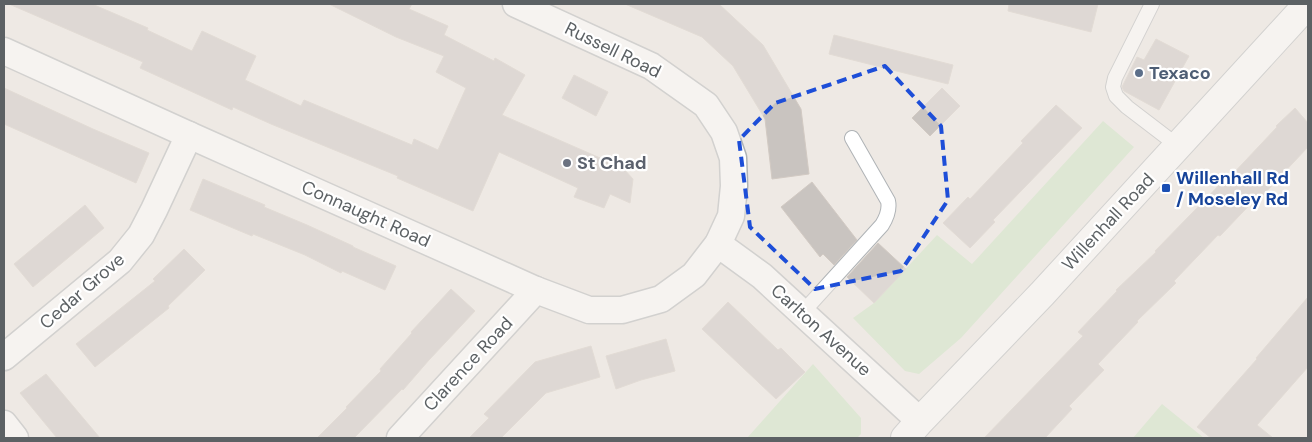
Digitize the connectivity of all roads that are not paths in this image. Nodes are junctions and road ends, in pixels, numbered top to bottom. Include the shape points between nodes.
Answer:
1 (516, 4) edge
2 (1152, 4) edge
3 (1308, 4) edge
4 (4, 51) edge
5 (189, 135) junction
6 (852, 138) dead end
7 (1178, 146) junction
8 (718, 244) junction
9 (536, 290) junction
10 (803, 312) junction
11 (4, 357) edge
12 (4, 424) edge
13 (913, 430) edge
14 (15, 438) edge
15 (400, 438) edge

1 - 8 street, Russell Road via 651,66 706,105 724,132 732,158 732,216
2 - 7 lane via 1113,87 1116,96 1127,107
3 - 7 main road, Willenhall Road
4 - 5 street, Connaught Road
5 - 9 street, Connaught Road
5 - 11 street, Cedar Grove via 141,235 120,261
6 - 10 lane via 888,200 887,217
7 - 13 main road, Willenhall Road
8 - 9 street, Connaught Road via 694,275 679,287 661,299 622,310 589,310
8 - 10 street, Carlton Avenue
9 - 15 street, Clarence Road
10 - 13 street, Carlton Avenue
12 - 14 street

